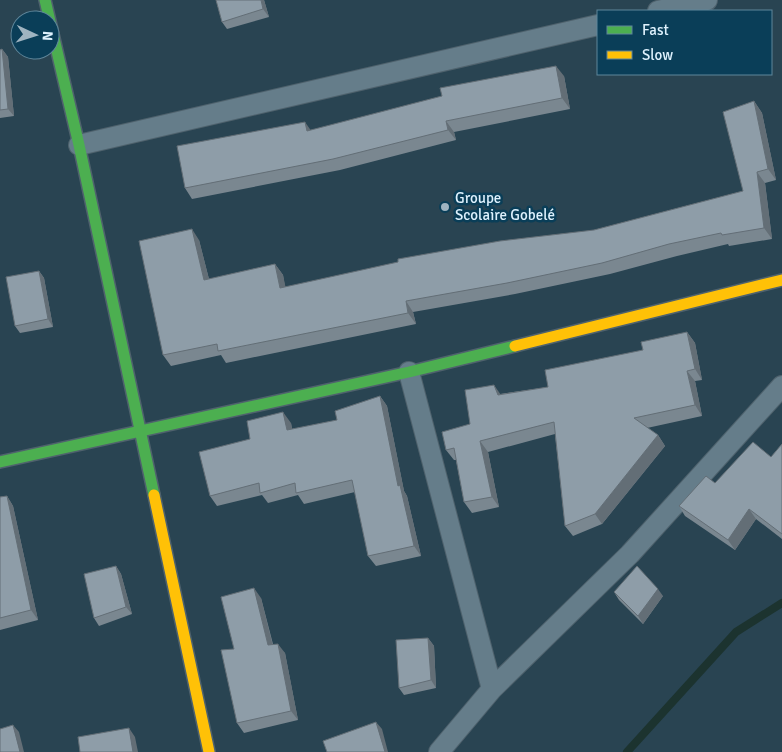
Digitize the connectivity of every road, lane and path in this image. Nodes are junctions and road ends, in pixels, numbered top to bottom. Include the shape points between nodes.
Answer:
1 (46, 0) edge
2 (707, 0) edge
3 (662, 10) edge
4 (597, 25) edge
5 (79, 145) junction
6 (782, 280) edge
7 (410, 372) junction
8 (782, 386) edge
9 (140, 432) junction
10 (0, 462) edge
11 (492, 689) junction
12 (209, 752) edge
13 (438, 752) edge

1 - 5 street
2 - 3 street
4 - 5 street
5 - 9 street
6 - 7 street
7 - 9 street
7 - 11 street
8 - 11 street via 630,554
9 - 10 street
9 - 12 street
11 - 13 street

